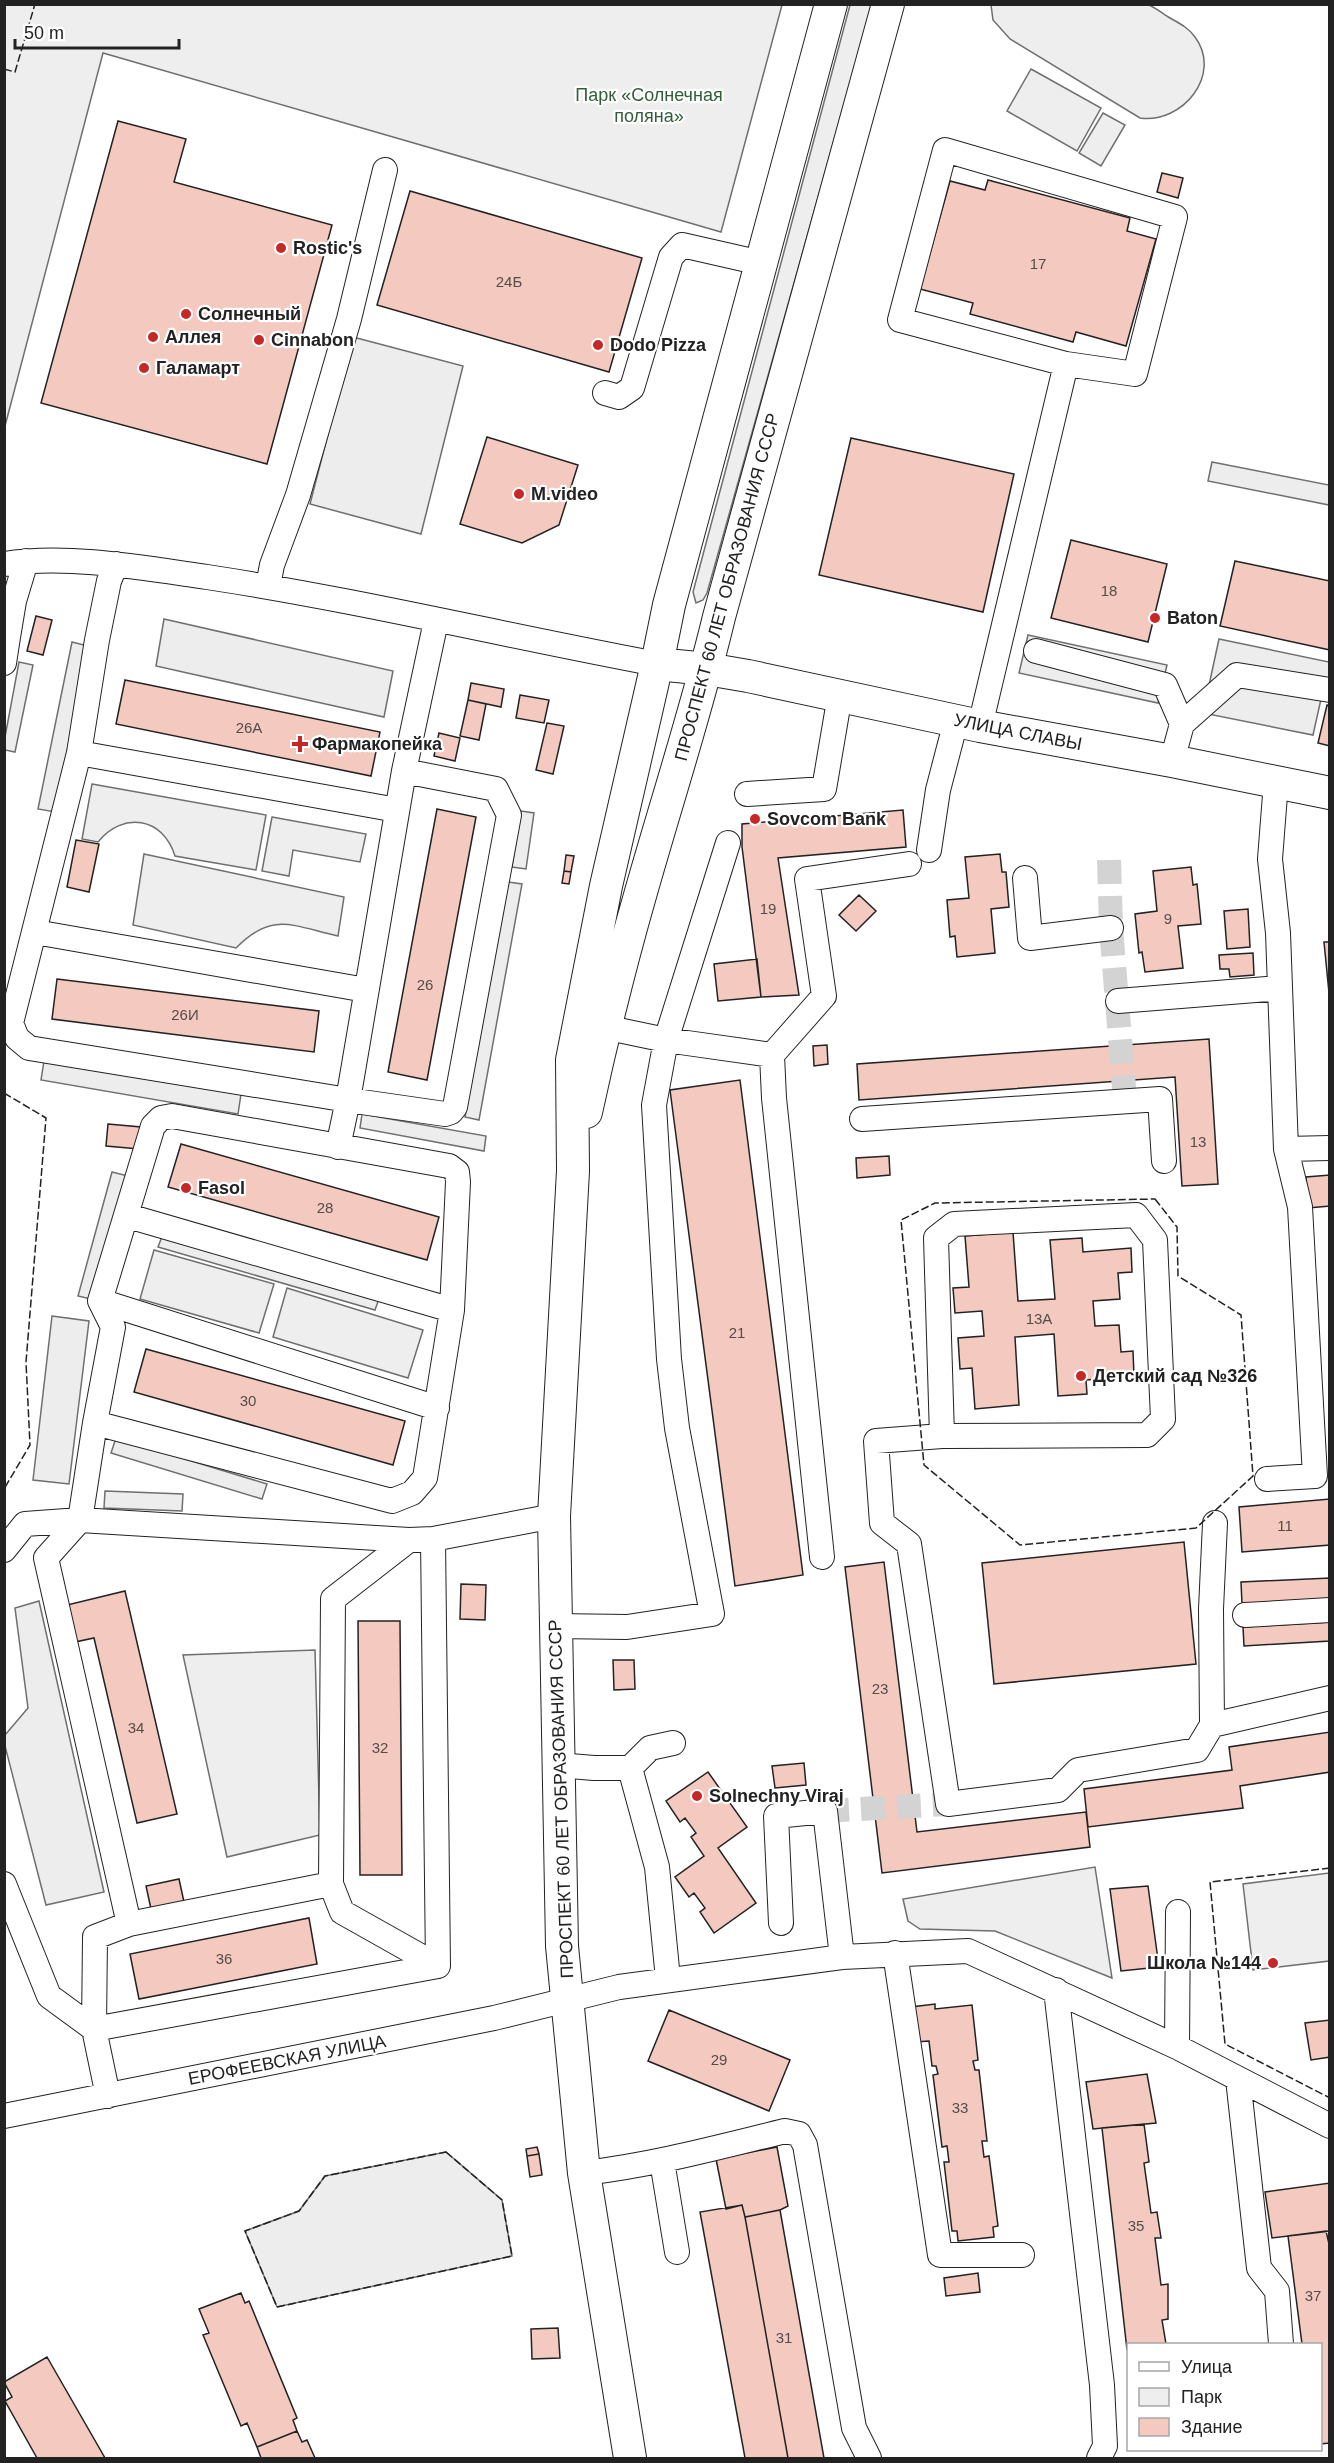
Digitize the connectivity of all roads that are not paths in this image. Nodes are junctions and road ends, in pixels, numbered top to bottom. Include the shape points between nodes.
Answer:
1 (831, 4) edge
2 (888, 4) edge
3 (385, 170) dead end
4 (761, 263) junction
5 (1066, 364) junction
6 (604, 393) dead end
7 (15, 562) edge
8 (116, 564) junction
9 (267, 586) junction
10 (436, 621) junction
11 (6, 636) edge
12 (1035, 651) dead end
13 (4, 663) edge
14 (657, 664) junction
15 (707, 669) junction
16 (1329, 690) edge
17 (840, 695) junction
18 (968, 723) junction
19 (1182, 724) junction
20 (79, 753) junction
21 (1172, 761) junction
22 (404, 771) junction
23 (1276, 782) junction
24 (1329, 793) edge
25 (747, 794) dead end
26 (397, 810) junction
27 (728, 843) dead end
28 (929, 850) dead end
29 (909, 864) dead end
30 (1025, 878) dead end
31 (1111, 928) dead end
32 (35, 932) junction
33 (1280, 988) junction
34 (366, 990) junction
35 (1118, 1000) dead end
36 (604, 1027) junction
37 (666, 1040) junction
38 (772, 1054) junction
39 (348, 1100) junction
40 (862, 1119) dead end
41 (338, 1147) junction
42 (1329, 1148) edge
43 (1286, 1149) junction
44 (1164, 1161) dead end
45 (573, 1171) junction
46 (128, 1216) junction
47 (100, 1301) junction
48 (452, 1310) junction
49 (437, 1408) junction
50 (95, 1423) junction
51 (942, 1436) junction
52 (1267, 1479) dead end
53 (554, 1516) junction
54 (80, 1520) junction
55 (1215, 1523) dead end
56 (421, 1539) junction
57 (4, 1550) edge
58 (822, 1557) dead end
59 (1329, 1610) edge
60 (1245, 1615) dead end
61 (555, 1626) junction
62 (1329, 1698) edge
63 (1212, 1725) junction
64 (673, 1743) dead end
65 (557, 1764) junction
66 (630, 1768) junction
67 (4, 1884) edge
68 (331, 1884) junction
69 (1178, 1912) dead end
70 (781, 1923) dead end
71 (129, 1924) junction
72 (895, 1953) junction
73 (842, 1957) junction
74 (438, 1966) junction
75 (668, 1979) junction
76 (1056, 1990) junction
77 (568, 1999) junction
78 (94, 2029) junction
79 (1177, 2047) junction
80 (1238, 2079) junction
81 (108, 2096) junction
82 (4, 2116) edge
83 (1329, 2126) edge
84 (662, 2161) junction
85 (584, 2173) junction
86 (677, 2252) dead end
87 (1022, 2255) dead end
88 (1281, 2343) edge
89 (630, 2458) edge
90 (869, 2458) edge
91 (1099, 2458) edge

1 - 4 main road, ПРОСПЕКТ 60 ЛЕТ ОБРАЗОВАНИЯ СССР
2 - 15 main road, ПРОСПЕКТ 60 ЛЕТ ОБРАЗОВАНИЯ СССР
3 - 9 street via 348,319 298,495
4 - 6 street via 682,245 671,257 632,388 619,397
4 - 14 main road, ПРОСПЕКТ 60 ЛЕТ ОБРАЗОВАНИЯ СССР via 669,605
5 - 5 street via 900,320 945,150 1175,217 1135,374
5 - 18 street
7 - 8 street
7 - 11 street via 14,601
8 - 9 street
8 - 20 street via 97,640
9 - 10 street
10 - 14 street
10 - 22 street
11 - 13 street
12 - 19 street via 1165,685
14 - 15 main road, УЛИЦА СЛАВЫ
14 - 45 main road, ПРОСПЕКТ 60 ЛЕТ ОБРАЗОВАНИЯ СССР via 606,886 572,1060
15 - 17 main road, УЛИЦА СЛАВЫ
15 - 36 main road, ПРОСПЕКТ 60 ЛЕТ ОБРАЗОВАНИЯ СССР
16 - 19 street via 1237,675
17 - 18 main road, УЛИЦА СЛАВЫ
17 - 25 street via 824,789
18 - 21 main road, УЛИЦА СЛАВЫ
18 - 28 street via 938,790
19 - 21 street
20 - 26 street
20 - 32 street
21 - 23 main road, УЛИЦА СЛАВЫ
22 - 26 street
22 - 39 street via 496,789 509,815 455,1107 445,1114
23 - 24 main road, УЛИЦА СЛАВЫ
23 - 33 street via 1270,859
26 - 34 street
27 - 37 street
29 - 38 street via 807,879 824,996
30 - 31 street via 1030,938
32 - 34 street
32 - 39 street via 10,1023 29,1048
33 - 35 street
33 - 43 street
34 - 39 street
36 - 37 street
36 - 45 main road, ПРОСПЕКТ 60 ЛЕТ ОБРАЗОВАНИЯ СССР
37 - 38 street
37 - 61 street via 654,1105 669,1359 677,1428 712,1614 627,1627
38 - 58 street
39 - 41 street
40 - 44 street via 1160,1099
41 - 46 street via 172,1116 161,1118 153,1126
41 - 48 street via 449,1166 457,1172
42 - 43 street
43 - 52 street via 1300,1208 1314,1476
45 - 53 main road, ПРОСПЕКТ 60 ЛЕТ ОБРАЗОВАНИЯ СССР
46 - 47 street
46 - 48 street
47 - 49 street
47 - 50 street via 114,1327
48 - 49 street
49 - 50 street via 425,1478 412,1493 392,1501
50 - 54 street
51 - 51 street via 936,1238 954,1224 1136,1215 1155,1240 1163,1419 1147,1435
51 - 63 street via 876,1441 882,1523 909,1544 948,1804 1058,1790 1078,1770 1197,1750
53 - 56 street
53 - 61 main road, ПРОСПЕКТ 60 ЛЕТ ОБРАЗОВАНИЯ СССР
54 - 56 street
54 - 57 street via 26,1524
54 - 71 street via 46,1558
55 - 63 street via 1201,1610
56 - 68 street via 333,1599
56 - 74 street
59 - 60 street
61 - 65 main road, ПРОСПЕКТ 60 ЛЕТ ОБРАЗОВАНИЯ СССР
62 - 63 street
64 - 66 street via 650,1748
65 - 66 street
65 - 77 main road, ПРОСПЕКТ 60 ЛЕТ ОБРАЗОВАНИЯ СССР via 562,1946
66 - 75 street via 657,1867
67 - 78 street via 49,1996
68 - 71 street
68 - 74 street via 342,1912
69 - 79 street
70 - 73 street via 776,1816 825,1811
71 - 78 street via 95,1937
72 - 73 street, ЕРОФЕЕВСКАЯ УЛИЦА
72 - 76 street, ЕРОФЕЕВСКАЯ УЛИЦА via 968,1951
72 - 87 street via 940,2255
73 - 75 street, ЕРОФЕЕВСКАЯ УЛИЦА
74 - 78 street
75 - 77 street, ЕРОФЕЕВСКАЯ УЛИЦА
76 - 79 street, ЕРОФЕЕВСКАЯ УЛИЦА
76 - 91 street via 1102,2385 1106,2446
77 - 81 street, ЕРОФЕЕВСКАЯ УЛИЦА via 494,2018
77 - 85 main road, ПРОСПЕКТ 60 ЛЕТ ОБРАЗОВАНИЯ СССР
78 - 81 street
79 - 80 street, ЕРОФЕЕВСКАЯ УЛИЦА
80 - 83 street, ЕРОФЕЕВСКАЯ УЛИЦА
80 - 88 street via 1259,2268 1278,2291
81 - 82 street, ЕРОФЕЕВСКАЯ УЛИЦА
84 - 85 street
84 - 86 street
84 - 90 street via 785,2131 799,2134 806,2145 854,2427
85 - 89 main road, ПРОСПЕКТ 60 ЛЕТ ОБРАЗОВАНИЯ СССР

